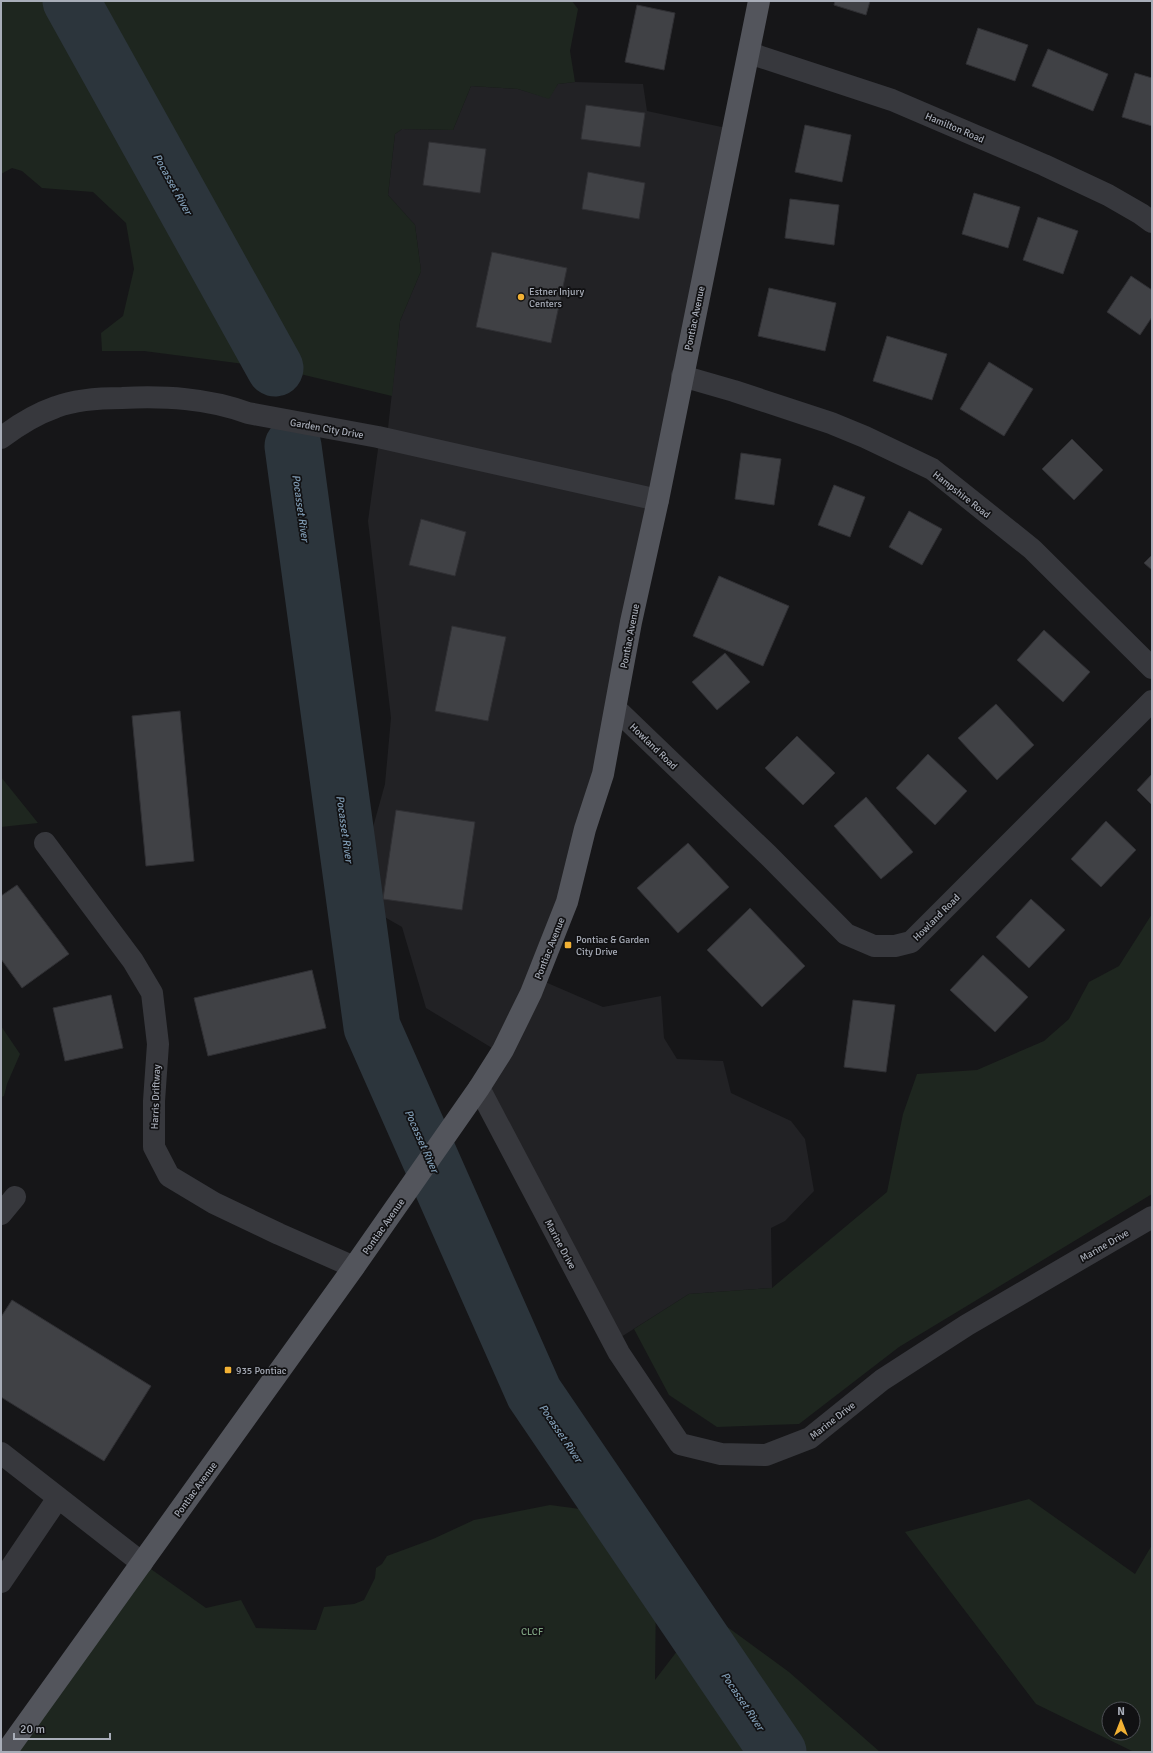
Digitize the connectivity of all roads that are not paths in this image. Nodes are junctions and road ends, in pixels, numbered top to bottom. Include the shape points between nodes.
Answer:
1 (759, 1) edge
2 (749, 53) junction
3 (1152, 222) edge
4 (682, 376) junction
5 (1, 438) edge
6 (658, 500) junction
7 (1152, 668) edge
8 (1152, 701) edge
9 (616, 709) junction
10 (45, 843) dead end
11 (479, 1088) junction
12 (15, 1198) dead end
13 (1, 1214) edge
14 (1152, 1217) edge
15 (354, 1267) junction
16 (1, 1453) edge
17 (58, 1498) junction
18 (142, 1563) junction
19 (1, 1582) edge
20 (6, 1752) edge

1 - 2 main road, Pontiac Avenue
2 - 3 street, Hamilton Road via 900,103 1108,195
2 - 4 main road, Pontiac Avenue
4 - 6 main road, Pontiac Avenue
4 - 7 street, Hampshire Road via 831,423 932,469 1032,548
5 - 6 street, Garden City Drive via 17,425 57,406 96,399 157,396 230,406 253,414 378,437
6 - 9 main road, Pontiac Avenue via 631,622
8 - 9 street, Howland Road via 910,942 895,946 874,946 846,934
9 - 11 main road, Pontiac Avenue via 604,774 585,829 567,902 531,993 503,1050
10 - 15 street, Harris Driftway via 133,961 152,993 158,1044 154,1148 169,1176 214,1203
11 - 14 street, Marine Drive via 619,1353 652,1404 680,1444 721,1454 766,1455 810,1438 888,1376 967,1325
11 - 15 main road, Pontiac Avenue
12 - 13 street
15 - 18 main road, Pontiac Avenue
16 - 17 street
17 - 18 street
17 - 19 street
18 - 20 main road, Pontiac Avenue

